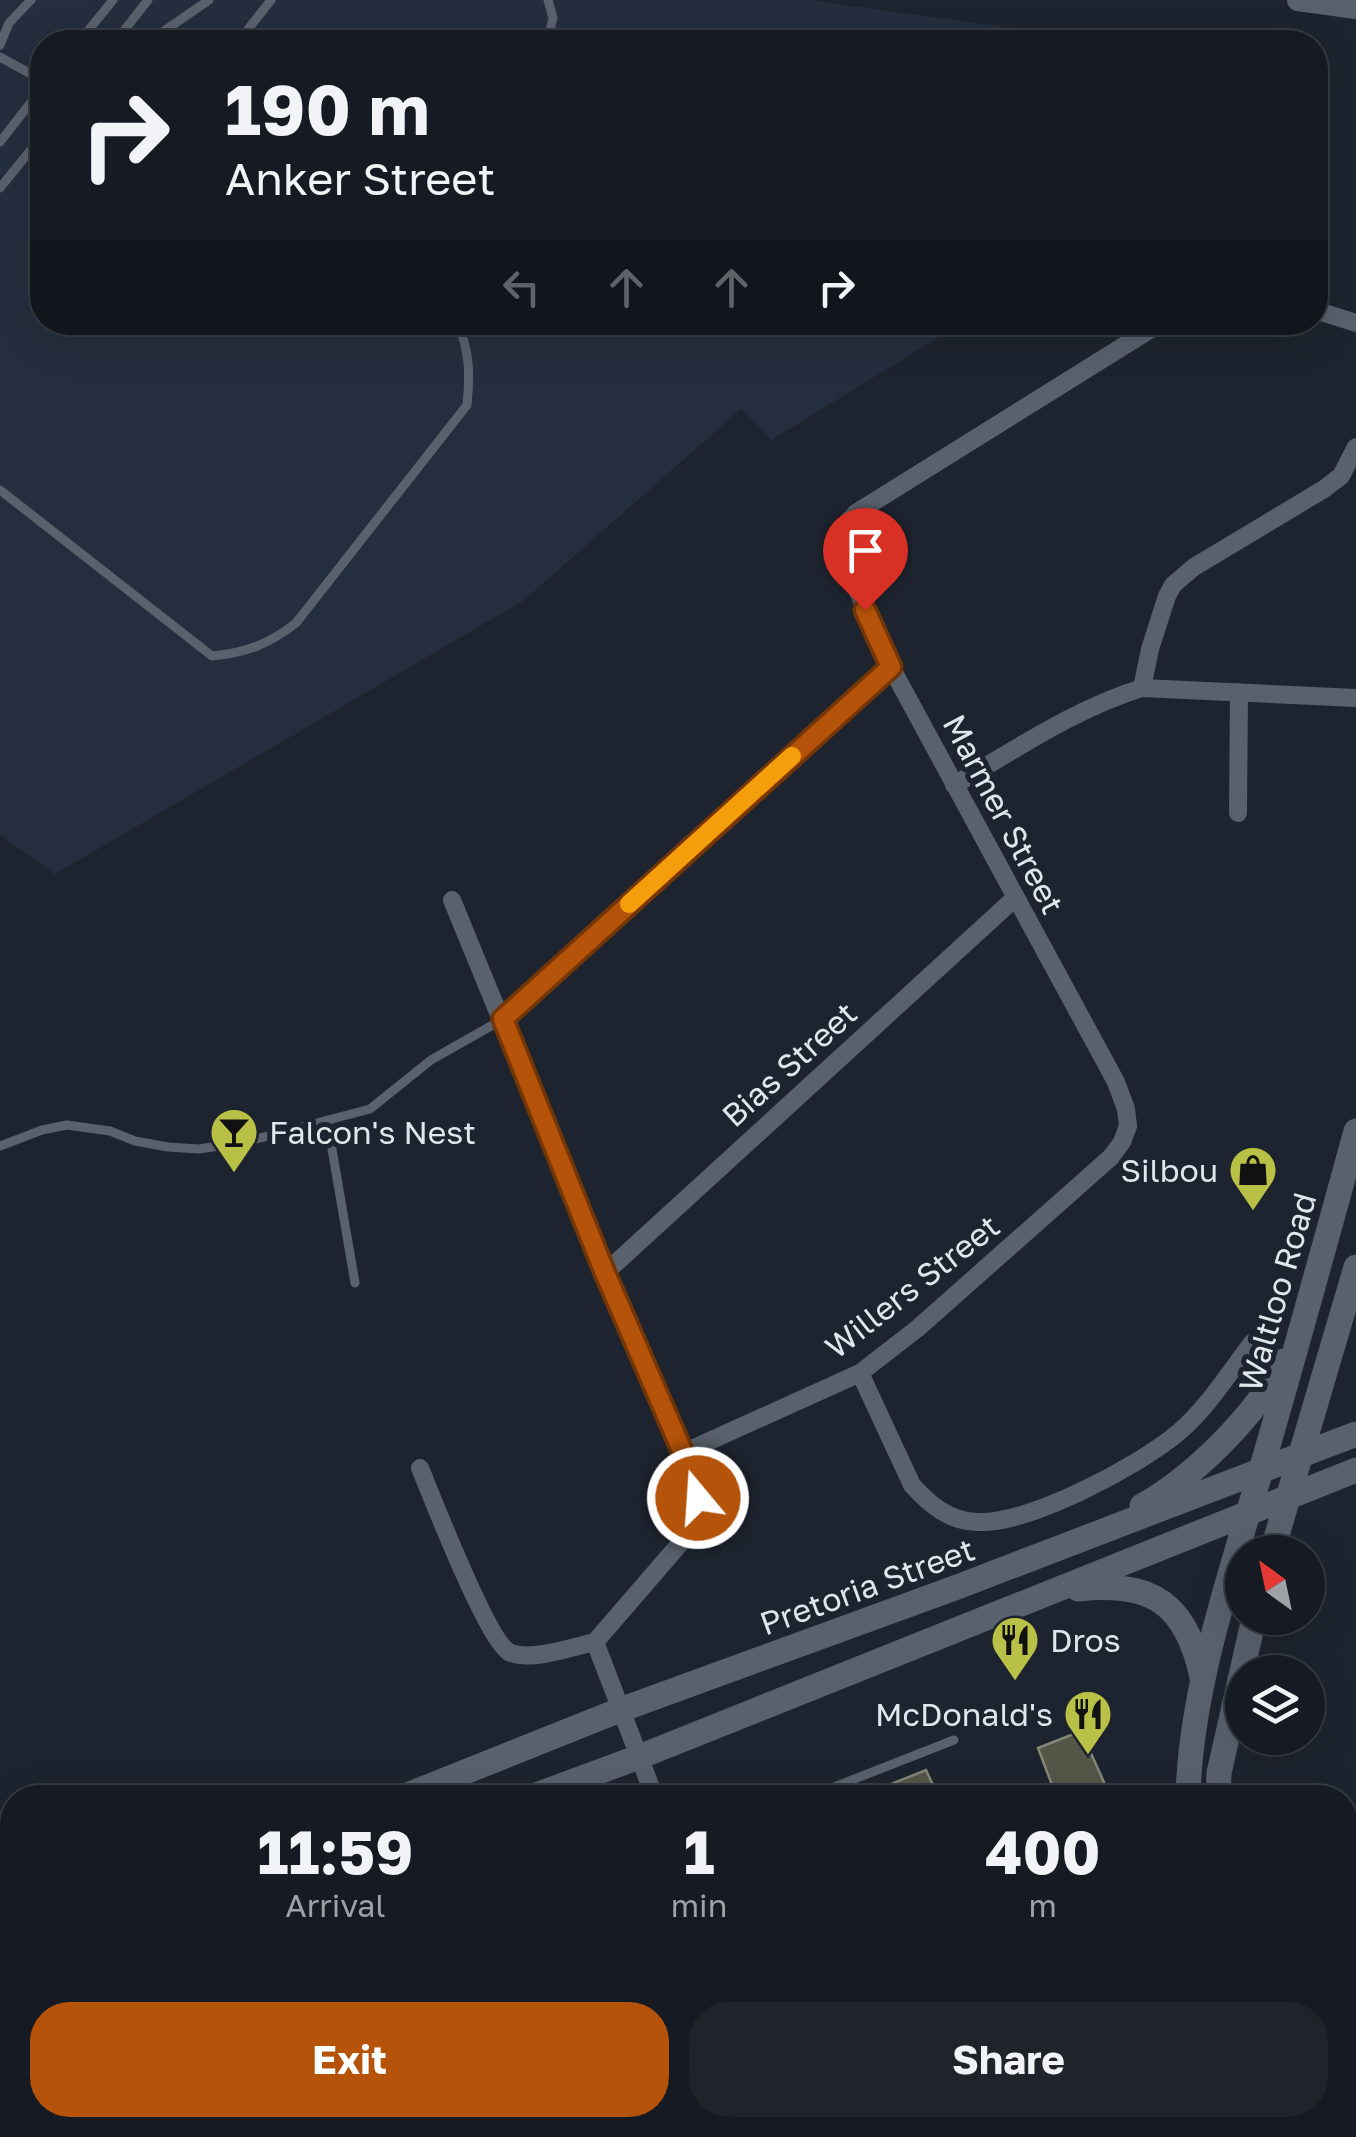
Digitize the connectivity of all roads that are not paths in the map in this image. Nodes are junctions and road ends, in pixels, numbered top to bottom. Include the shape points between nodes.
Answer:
1 (114, 0) edge
2 (148, 0) edge
3 (209, 0) edge
4 (271, 0) edge
5 (548, 0) edge
6 (1298, 0) edge
7 (27, 1) edge
8 (1356, 8) edge
9 (89, 30) edge
10 (125, 30) edge
11 (165, 30) edge
12 (247, 30) edge
13 (550, 30) edge
14 (0, 46) edge
15 (0, 57) edge
16 (30, 73) edge
17 (30, 103) edge
18 (0, 142) edge
19 (30, 152) edge
20 (0, 188) edge
21 (1328, 314) edge
22 (1356, 324) edge
23 (463, 335) edge
24 (1141, 335) edge
25 (1356, 447) edge
26 (0, 490) edge
27 (891, 667) junction
28 (1142, 688) junction
29 (1239, 692) junction
30 (1356, 698) edge
31 (954, 785) junction
32 (1238, 813) dead end
33 (1014, 899) junction
34 (452, 900) dead end
35 (503, 1019) junction
36 (1126, 1109) joint
37 (327, 1120) junction
38 (1356, 1131) edge
39 (0, 1146) edge
40 (1356, 1267) edge
41 (605, 1273) junction
42 (355, 1283) dead end
43 (1350, 1318) edge
44 (1304, 1322) junction
45 (1252, 1343) dead end
46 (860, 1373) junction
47 (1356, 1434) edge
48 (683, 1453) junction
49 (1299, 1456) junction
50 (420, 1468) dead end
51 (1356, 1470) edge
52 (1260, 1471) junction
53 (1288, 1495) junction
54 (1248, 1510) junction
55 (1277, 1535) edge
56 (1082, 1541) junction
57 (1052, 1592) junction
58 (1250, 1635) edge
59 (594, 1642) junction
60 (1204, 1687) junction
61 (620, 1710) junction
62 (954, 1740) dead end
63 (639, 1757) junction
64 (432, 1785) edge
65 (563, 1785) edge
66 (650, 1785) edge
67 (839, 1785) edge
68 (1188, 1785) edge
69 (1219, 1785) edge

1 - 9 lane
2 - 10 lane
3 - 11 lane
4 - 12 lane
5 - 13 lane
6 - 8 street
7 - 14 lane
15 - 16 lane
17 - 18 lane
19 - 20 lane
21 - 22 street
23 - 26 lane via 471,372 467,406 296,622 272,642 240,653 212,656
24 - 27 street, Marmer Street via 848,518 837,544
25 - 28 street via 1341,476 1324,489 1173,585
27 - 31 street, Marmer Street
27 - 35 street
28 - 29 street
28 - 31 street via 1074,715
29 - 30 street
29 - 32 street
31 - 33 street, Marmer Street
33 - 36 street, Marmer Street
33 - 41 street, Bias Street
34 - 35 street
35 - 37 lane via 431,1060 370,1108
35 - 41 street
36 - 46 street, Willers Street via 1128,1126 1110,1158
37 - 39 lane via 199,1149 67,1125
37 - 42 lane
38 - 44 main road, Waltloo Road
40 - 43 main road, Waltloo Road
41 - 48 street
43 - 49 main road, Waltloo Road
44 - 52 main road, Waltloo Road
44 - 56 main road via 1261,1397 1207,1457 1147,1504
45 - 46 street via 1179,1432 1126,1469 1003,1521 952,1517 924,1498
46 - 48 street, Willers Street
47 - 49 main road, Pretoria Street
48 - 59 street via 698,1498 696,1525
49 - 52 main road, Pretoria Street
49 - 53 main road, Waltloo Road
50 - 59 street via 502,1648 521,1655
51 - 53 main road
52 - 54 main road, Waltloo Road
52 - 56 main road, Pretoria Street
53 - 54 main road
53 - 55 main road, Waltloo Road
54 - 57 main road
54 - 60 main road, Waltloo Road
56 - 61 main road, Pretoria Street
57 - 60 main road via 1121,1586 1160,1600 1184,1624
57 - 63 main road
58 - 69 main road
59 - 61 street
60 - 68 main road, Waltloo Road
61 - 63 street
61 - 64 main road, Pretoria Street
62 - 67 lane
63 - 65 main road
63 - 66 street

